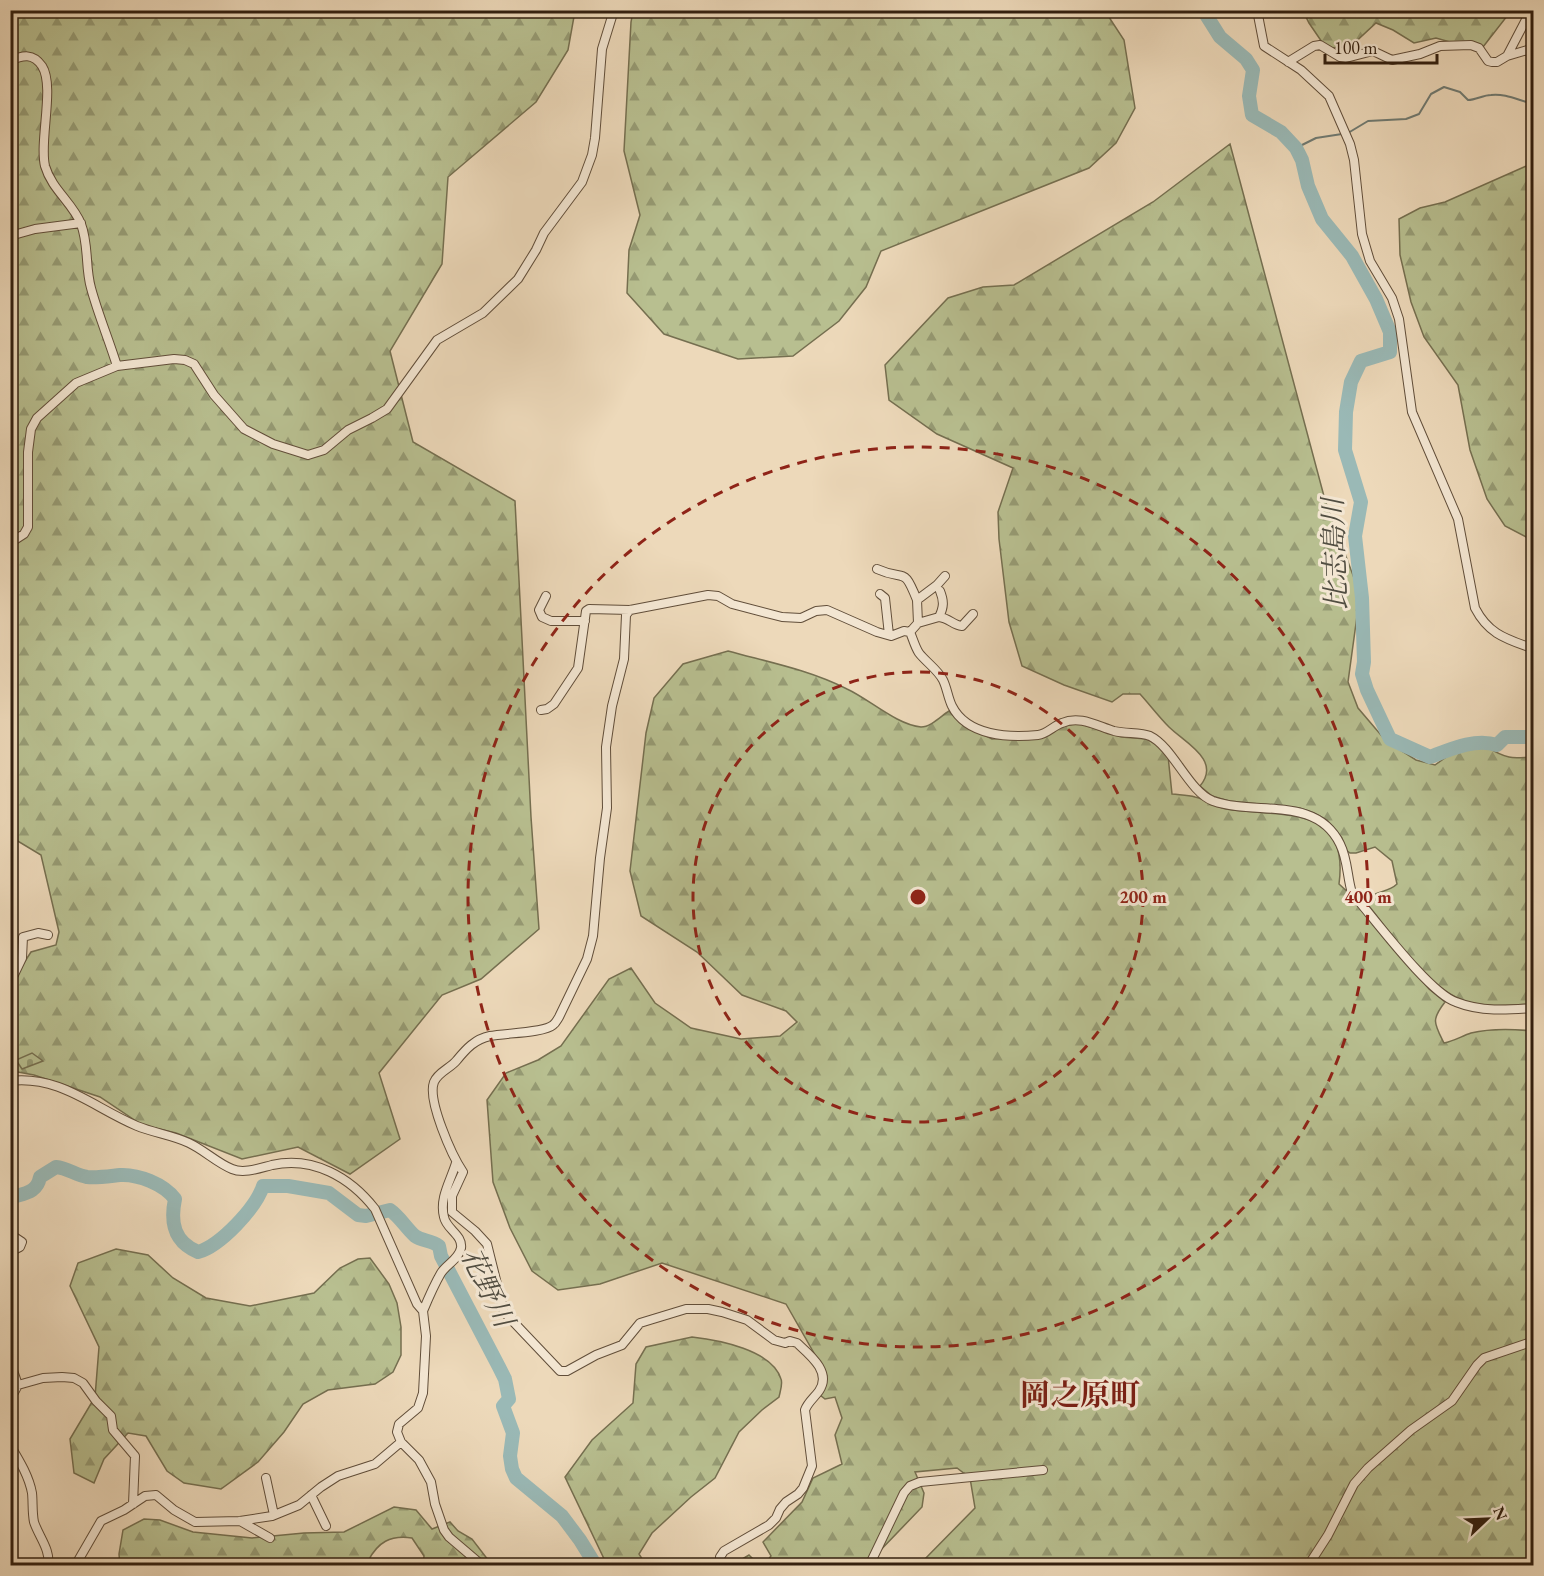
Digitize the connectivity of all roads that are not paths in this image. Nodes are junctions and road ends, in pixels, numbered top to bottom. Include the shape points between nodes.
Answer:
1 (614, 10) edge
2 (1257, 10) edge
3 (1531, 10) edge
4 (1533, 48) edge
5 (1507, 56) junction
6 (10, 61) edge
7 (1288, 62) junction
8 (81, 223) junction
9 (10, 236) edge
10 (117, 366) junction
11 (10, 543) edge
12 (877, 568) dead end
13 (945, 576) dead end
14 (940, 591) dead end
15 (880, 594) dead end
16 (546, 596) dead end
17 (917, 600) junction
18 (630, 610) junction
19 (973, 614) dead end
20 (939, 616) junction
21 (585, 621) junction
22 (918, 623) junction
23 (910, 632) junction
24 (889, 635) junction
25 (1533, 649) edge
26 (541, 710) dead end
27 (48, 935) dead end
28 (10, 983) edge
29 (1533, 1008) edge
30 (10, 1081) edge
31 (456, 1163) junction
32 (10, 1234) edge
33 (10, 1252) edge
34 (423, 1311) junction
35 (1533, 1341) edge
36 (10, 1362) edge
37 (18, 1385) junction
38 (10, 1400) edge
39 (401, 1442) junction
40 (10, 1445) edge
41 (1043, 1470) dead end
42 (266, 1478) dead end
43 (311, 1495) junction
44 (133, 1504) junction
45 (274, 1515) junction
46 (240, 1521) junction
47 (326, 1526) dead end
48 (270, 1538) dead end
49 (48, 1566) edge
50 (75, 1566) edge
51 (483, 1566) edge
52 (721, 1566) edge
53 (869, 1566) edge
54 (1308, 1566) edge

1 - 10 street via 602,49 596,138 582,182 544,233 518,279 488,309 437,340 380,414 348,430 324,450 308,455 244,429 214,395 194,364 174,359
2 - 7 street via 1264,46
3 - 5 street
4 - 5 street
5 - 7 street via 1492,62 1475,46 1453,44 1392,60 1373,51 1347,58 1320,45
6 - 8 street via 32,56 45,72 45,167
7 - 25 street via 1329,96 1345,133 1354,160 1362,234 1370,261 1392,298 1399,319 1412,412 1458,519 1475,608 1490,630
8 - 9 street
8 - 10 street via 90,286
10 - 11 street via 76,383 37,418 28,452 28,527
12 - 17 street via 909,579
13 - 17 street
14 - 20 street via 943,609
15 - 24 street via 885,598
16 - 21 street via 539,610 542,617 558,622
17 - 22 street
18 - 21 street via 589,609
18 - 24 street via 696,596 718,596 732,604 782,617 801,618 827,610
18 - 31 street via 626,615 624,659 606,747 608,808 591,948 553,1026 477,1040 453,1066 437,1076 433,1084 439,1124
19 - 20 street via 962,626
20 - 22 street
21 - 26 street via 578,668 554,704
22 - 23 street
23 - 24 street
23 - 29 street via 918,651 943,680 959,717 972,726 992,734 1040,735 1073,720 1116,732 1148,735 1160,742 1210,800 1302,812 1317,819 1341,845 1352,893 1431,985 1453,1002 1475,1008
27 - 28 street via 23,937 22,958
30 - 34 street via 36,1079 73,1093 138,1126 191,1144 232,1170 290,1162 312,1164 351,1183 375,1209
31 - 34 street via 443,1207 446,1224 461,1241 459,1252 443,1271
31 - 52 street via 463,1172 452,1196 452,1212 487,1244 504,1312 560,1371 622,1345 640,1323 686,1309 708,1309 747,1320 781,1342 798,1342 820,1368 823,1384 805,1410 812,1466 803,1488 786,1502 770,1525 724,1551
32 - 33 street via 22,1242
34 - 39 street via 423,1393 418,1408 399,1424
35 - 54 street via 1484,1358 1452,1401 1368,1468 1354,1484
36 - 37 street
37 - 38 street
37 - 44 street via 62,1377 82,1383 111,1416 113,1430 135,1456
39 - 43 street via 375,1464 338,1476
39 - 51 street via 419,1460 431,1482 444,1530
40 - 49 street via 21,1462 31,1492 39,1538 49,1552
41 - 53 street via 948,1478 910,1486
42 - 45 street
43 - 45 street via 299,1505
43 - 47 street
44 - 46 street via 156,1495 195,1522
44 - 50 street via 102,1521
45 - 46 street
46 - 48 street

